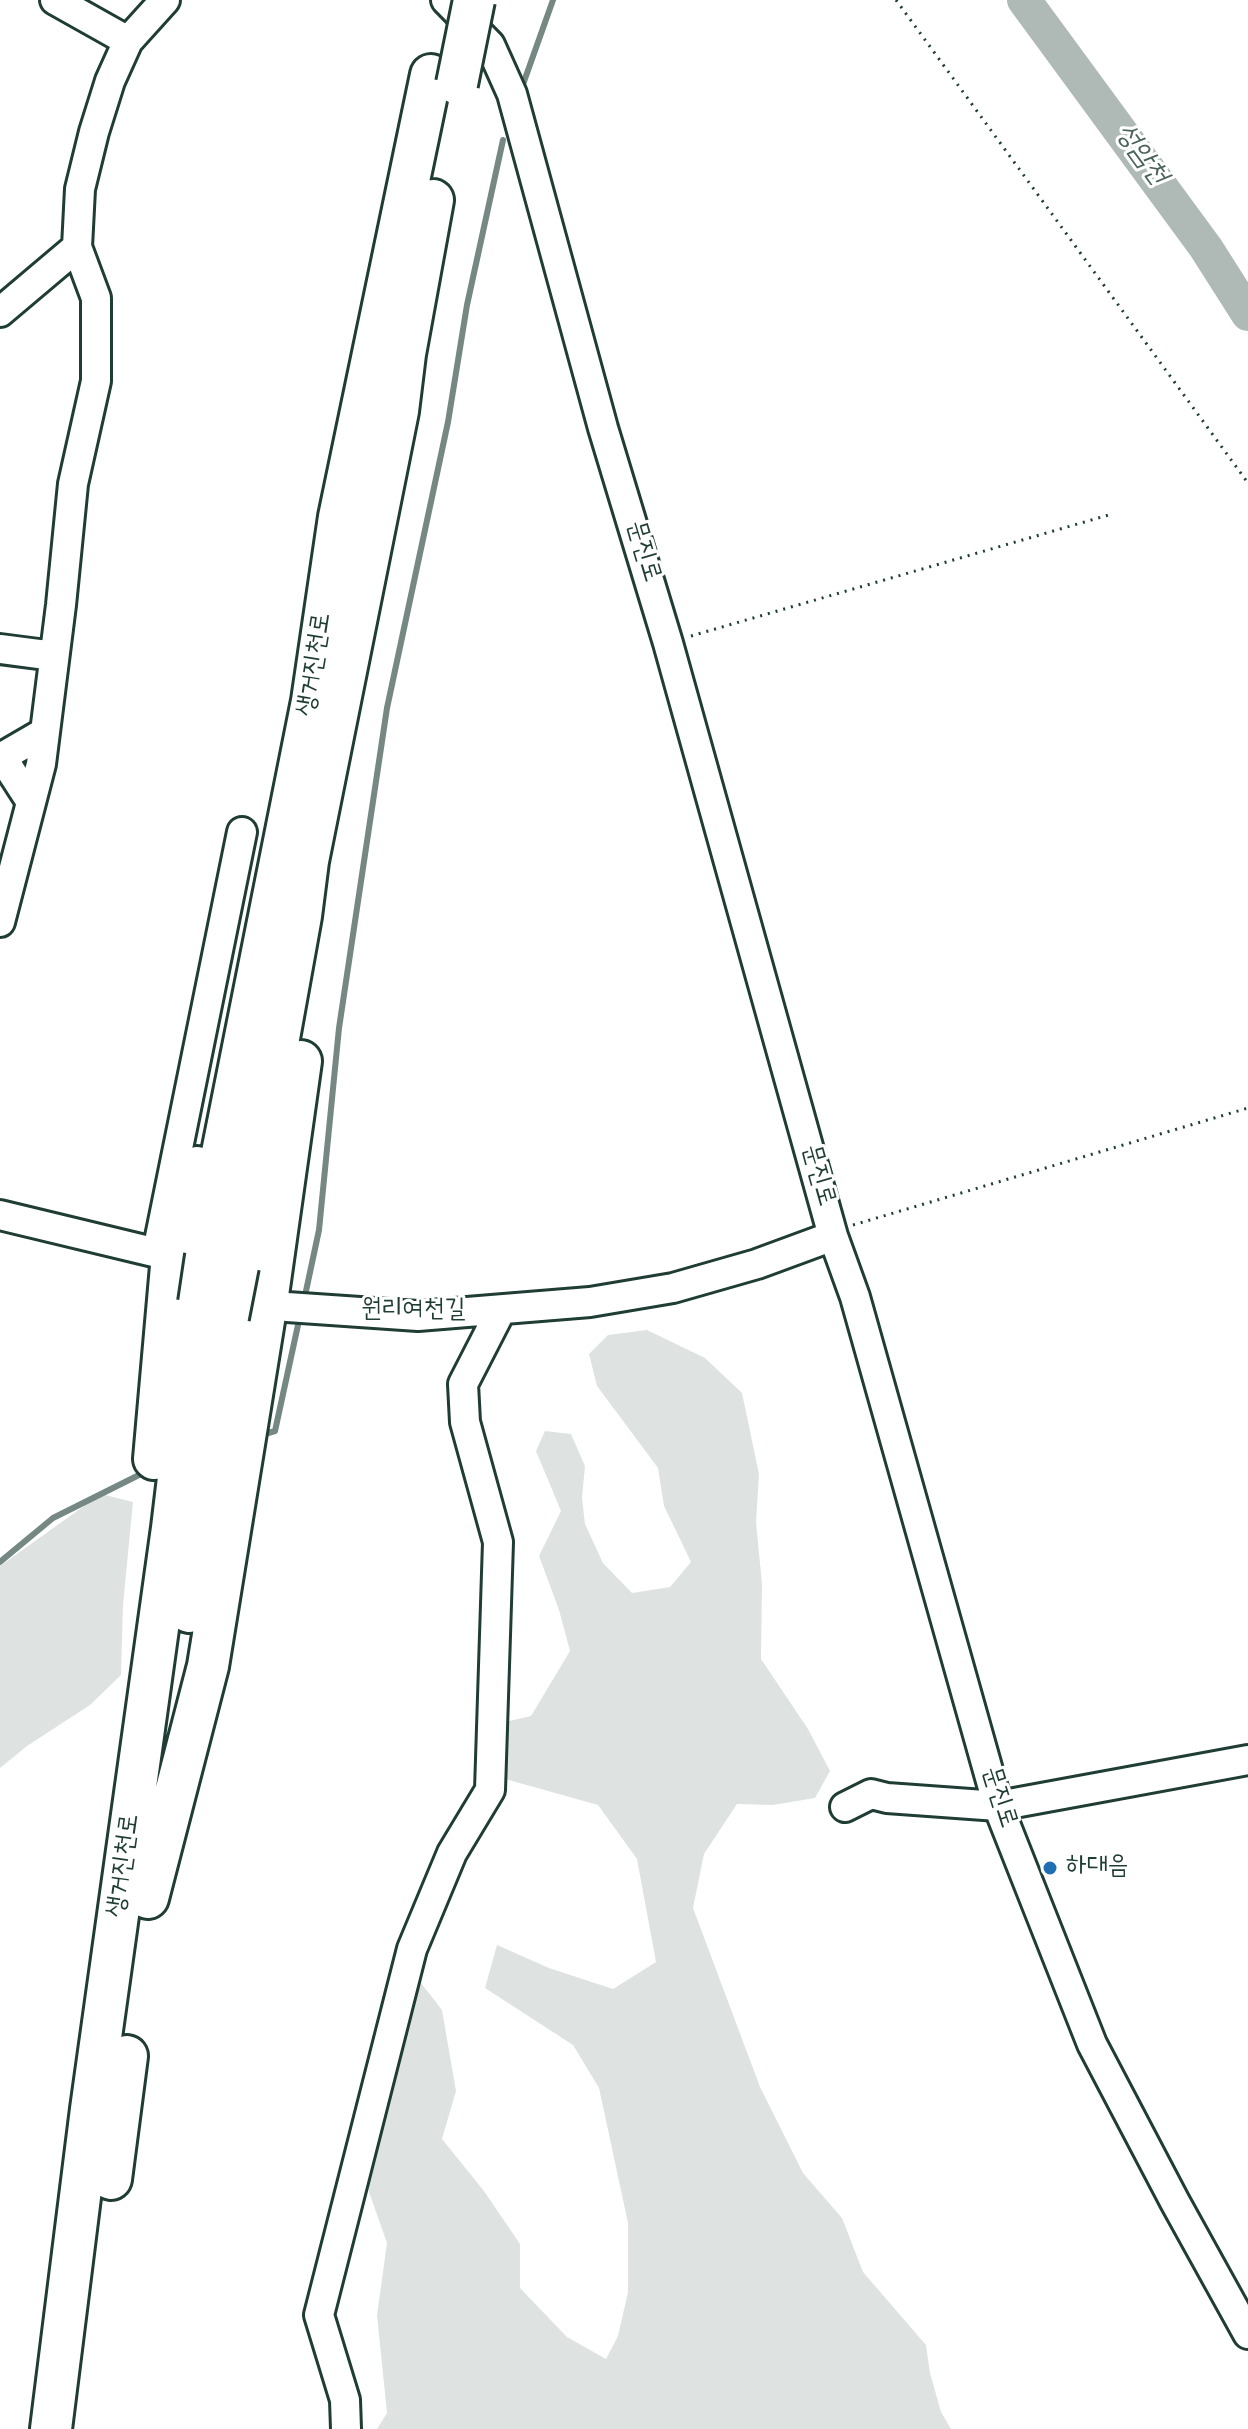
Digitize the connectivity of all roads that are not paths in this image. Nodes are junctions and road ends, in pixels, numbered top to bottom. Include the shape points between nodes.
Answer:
1 (55, 0) edge
2 (165, 0) edge
3 (446, 0) edge
4 (474, 0) edge
5 (128, 41) junction
6 (444, 80) junction
7 (77, 247) junction
8 (0, 312) edge
9 (0, 649) edge
10 (54, 656) junction
11 (45, 732) junction
12 (1, 756) edge
13 (329, 761) junction
14 (31, 802) junction
15 (242, 832) dead end
16 (0, 922) edge
17 (0, 1215) edge
18 (833, 1236) junction
19 (194, 1258) junction
20 (267, 1302) junction
21 (214, 1310) junction
22 (501, 1310) junction
23 (1248, 1760) edge
24 (135, 1799) junction
25 (998, 1806) junction
26 (845, 1807) dead end
27 (148, 1898) junction
28 (1248, 2334) edge
29 (51, 2429) edge
30 (78, 2429) edge
31 (346, 2429) edge

1 - 5 street
2 - 5 street
3 - 6 highway
3 - 18 street, 문진로 via 490,45 512,94
4 - 6 highway, bridge
5 - 7 street via 94,132 80,189
6 - 13 highway, 생거진천로 via 398,411
6 - 19 highway, 생거진천로 via 339,517 312,701 222,1153
7 - 8 street
7 - 10 street via 96,298 96,381 73,484
9 - 10 street
10 - 11 street
11 - 12 street
11 - 14 street
12 - 14 street
13 - 19 highway, 생거진천로 via 301,916
13 - 20 highway via 315,962
14 - 16 street
15 - 19 street
17 - 19 street, 원리여천길
18 - 22 street, 원리여천길 via 673,1288
18 - 25 street, 문진로 via 855,1297
19 - 20 street, 원리여천길 via 234,1292
19 - 21 highway, bridge
19 - 24 highway via 138,1638
20 - 22 street, 원리여천길 via 418,1316
20 - 27 highway via 208,1666
21 - 24 highway, 생거진천로 via 172,1528
21 - 27 highway, 생거진천로
22 - 31 street via 463,1384 465,1422 498,1542 490,1790 452,1853 412,1949 319,2315 345,2400
23 - 25 street
24 - 29 highway, 생거진천로
25 - 26 street via 871,1794
25 - 28 street, 문진로 via 1092,2044
27 - 30 highway, 생거진천로

